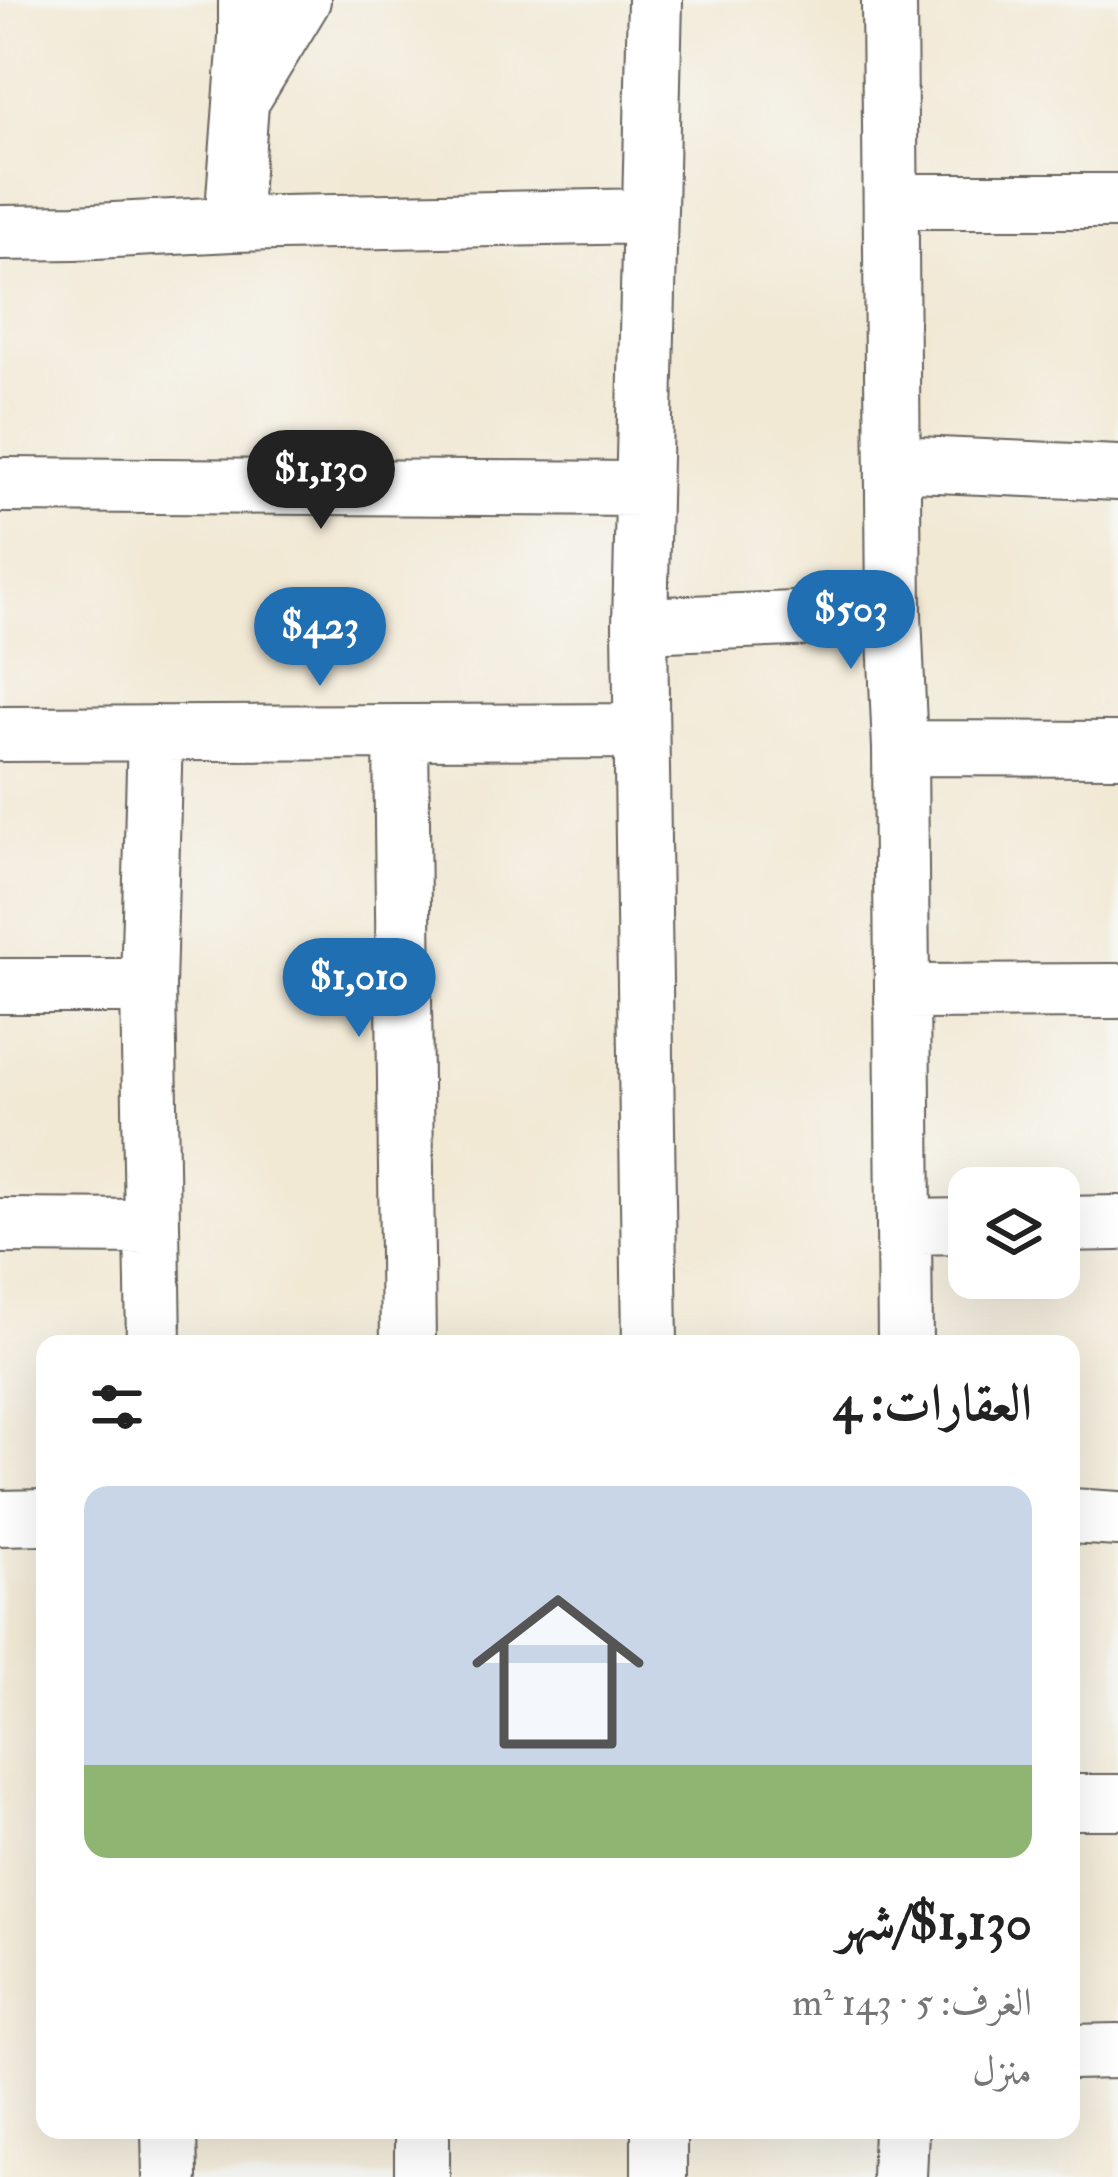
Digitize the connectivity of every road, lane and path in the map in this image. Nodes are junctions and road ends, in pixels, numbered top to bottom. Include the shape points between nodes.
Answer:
1 (246, 0) edge
2 (303, 0) edge
3 (655, 0) edge
4 (889, 0) edge
5 (242, 101) junction
6 (891, 201) junction
7 (1118, 201) edge
8 (649, 216) junction
9 (232, 224) junction
10 (0, 233) edge
11 (892, 463) junction
12 (1118, 472) edge
13 (0, 485) edge
14 (642, 489) junction
15 (893, 616) junction
16 (640, 625) junction
17 (640, 731) junction
18 (154, 733) junction
19 (0, 734) edge
20 (400, 734) junction
21 (900, 748) junction
22 (1118, 749) edge
23 (0, 986) edge
24 (148, 986) junction
25 (1118, 991) edge
26 (902, 992) junction
27 (1118, 1223) edge
28 (1080, 1224) edge
29 (0, 1226) edge
30 (948, 1226) edge
31 (152, 1227) junction
32 (904, 1227) junction
33 (154, 1335) edge
34 (408, 1335) edge
35 (650, 1335) edge
36 (905, 1335) edge
37 (36, 1517) edge
38 (1080, 1517) edge
39 (0, 1518) edge
40 (1118, 1519) edge
41 (1080, 1802) edge
42 (1118, 1802) edge
43 (1118, 2051) edge
44 (1080, 2052) edge
45 (169, 2139) edge
46 (422, 2139) edge
47 (659, 2139) edge
48 (901, 2139) edge
49 (170, 2177) edge
50 (422, 2177) edge
51 (659, 2177) edge
52 (899, 2177) edge

1 - 5 street
2 - 5 street
3 - 8 street
4 - 6 street
5 - 9 street
6 - 7 street
6 - 11 street
8 - 9 street
8 - 14 street
9 - 10 street
11 - 12 street
11 - 15 street
13 - 14 street
14 - 16 street
15 - 16 street
15 - 21 street
16 - 17 street
17 - 20 street
17 - 35 street
18 - 19 street
18 - 20 street
18 - 24 street
20 - 34 street
21 - 22 street
21 - 26 street
23 - 24 street
24 - 31 street
25 - 26 street
26 - 32 street
27 - 28 street
29 - 31 street
30 - 32 street
31 - 33 street
32 - 36 street
37 - 39 street
38 - 40 street
41 - 42 street
43 - 44 street
45 - 49 street
46 - 50 street
47 - 51 street
48 - 52 street

